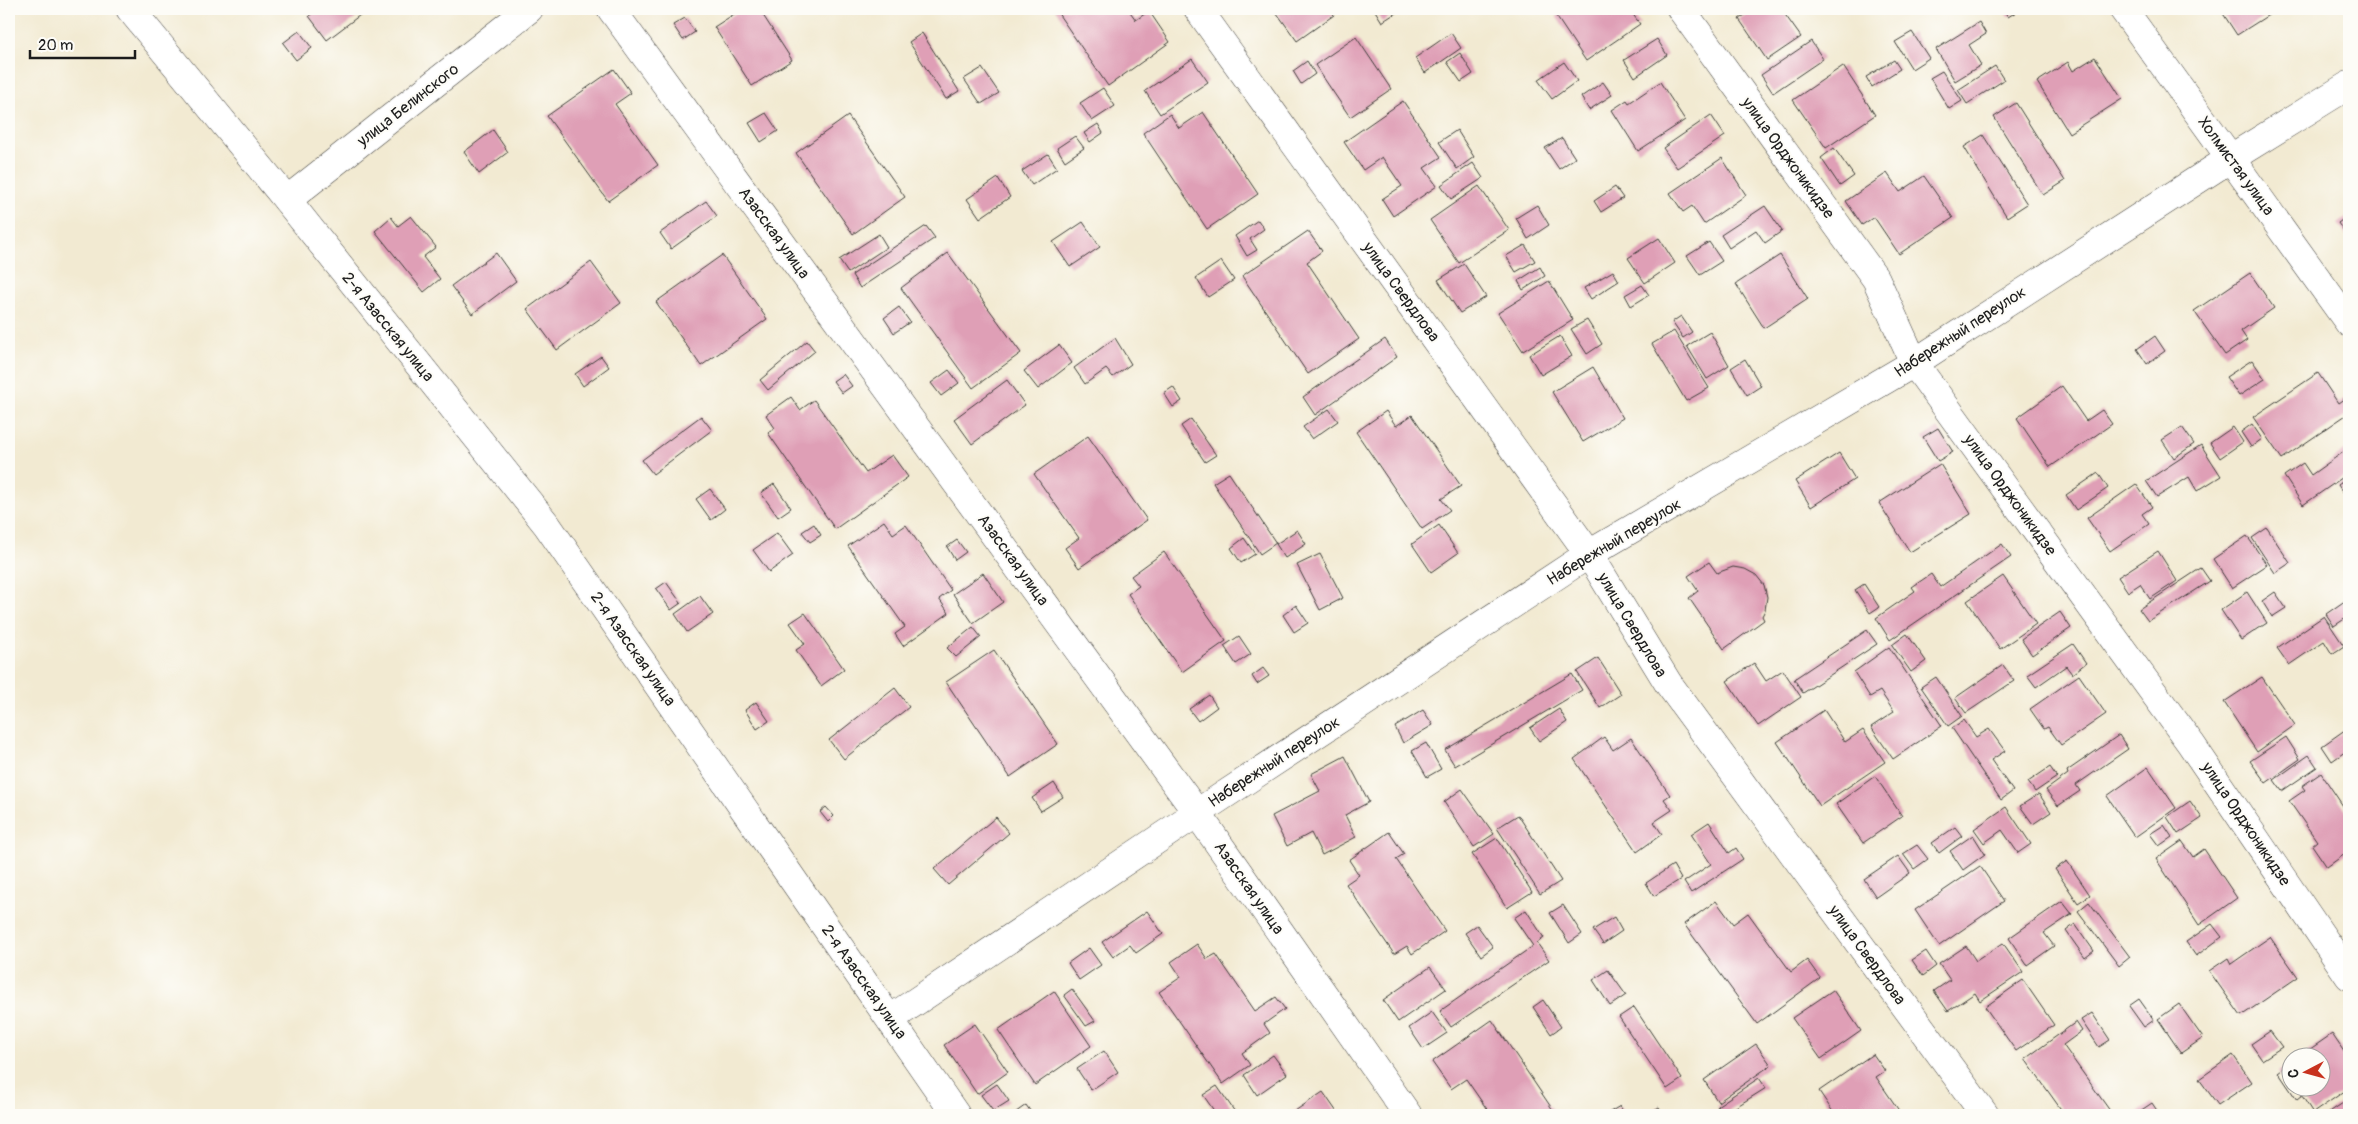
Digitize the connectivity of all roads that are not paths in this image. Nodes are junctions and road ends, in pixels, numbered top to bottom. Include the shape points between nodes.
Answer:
1 (130, 9) edge
2 (528, 9) edge
3 (611, 9) edge
4 (1198, 9) edge
5 (1681, 9) edge
6 (2123, 9) edge
7 (2349, 85) edge
8 (2231, 158) junction
9 (287, 200) junction
10 (2349, 323) edge
11 (1914, 363) junction
12 (1589, 554) junction
13 (1197, 813) junction
14 (2349, 976) edge
15 (890, 1019) junction
16 (956, 1115) edge
17 (1408, 1115) edge
18 (1985, 1115) edge

1 - 9 street, 2-я Азасская улица
2 - 9 street, улица Белинского
3 - 13 street, Азасская улица
4 - 12 street, улица Свердлова
5 - 11 street, улица Орджоникидзе via 1876,279
6 - 8 street, Холмистая улица
7 - 8 street, Набережный переулок
8 - 10 street, Холмистая улица
8 - 11 street, Набережный переулок
9 - 15 street, 2-я Азасская улица via 546,525
11 - 12 street, Набережный переулок
11 - 14 street, улица Орджоникидзе via 2191,744
12 - 13 street, Набережный переулок
12 - 18 street, улица Свердлова via 1668,682
13 - 15 street, Набережный переулок
13 - 17 street, Азасская улица
15 - 16 street, 2-я Азасская улица

